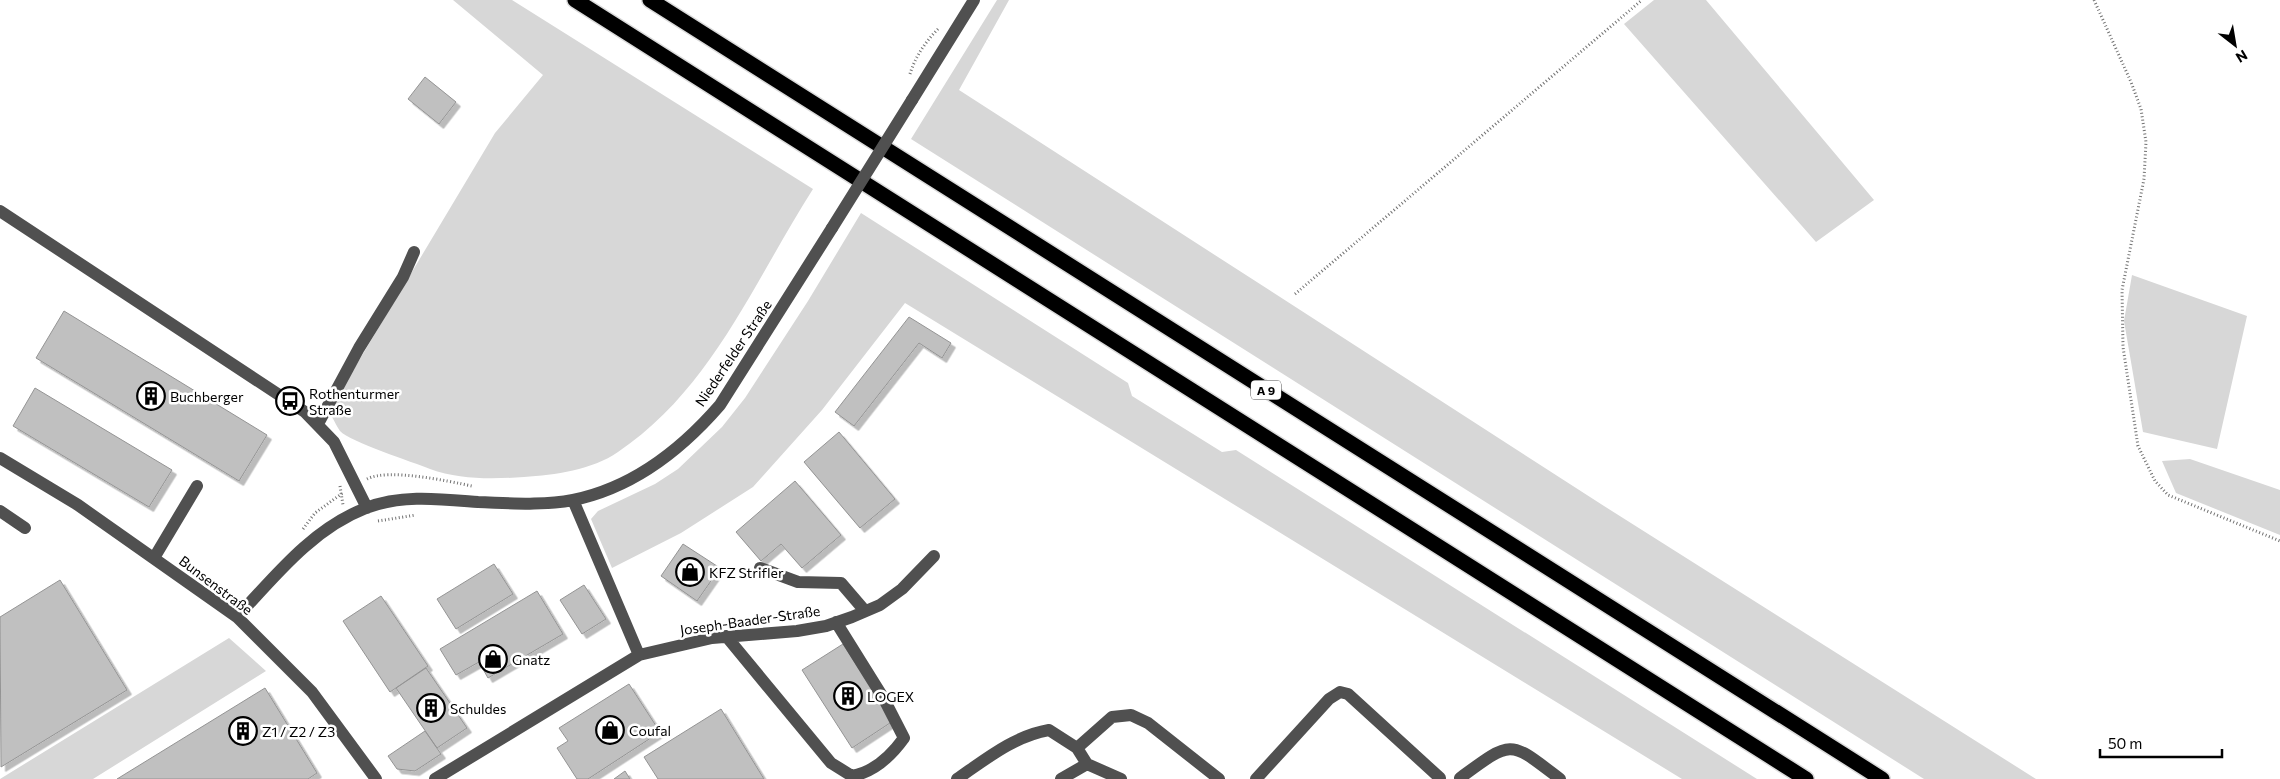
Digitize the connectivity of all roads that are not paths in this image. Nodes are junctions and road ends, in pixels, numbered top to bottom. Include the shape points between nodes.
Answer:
1 (575, 0) edge
2 (650, 0) edge
3 (974, 0) edge
4 (0, 211) edge
5 (414, 252) dead end
6 (318, 424) junction
7 (0, 458) edge
8 (197, 486) dead end
9 (573, 500) junction
10 (367, 508) junction
11 (0, 512) edge
12 (25, 528) dead end
13 (934, 556) dead end
14 (154, 558) junction
15 (760, 568) dead end
16 (865, 612) junction
17 (237, 617) junction
18 (836, 622) junction
19 (726, 636) junction
20 (639, 655) junction
21 (1077, 748) junction
22 (1087, 764) junction
23 (1440, 778) edge
24 (376, 779) edge
25 (434, 779) edge
26 (957, 779) edge
27 (1061, 779) edge
28 (1121, 779) edge
29 (1220, 779) edge
30 (1256, 779) edge
31 (1461, 779) edge
32 (1560, 779) edge
33 (1806, 779) edge
34 (1882, 779) edge

1 - 33 highway
2 - 34 highway, A 9
3 - 9 street, Niederfelder Straße, bridge via 720,405 700,428 665,458 635,477
4 - 6 street via 290,401
5 - 6 street via 403,277 359,348
6 - 10 street via 334,442
7 - 14 street, Bunsenstraße via 78,505
8 - 14 street
9 - 10 street, Niederfelder Straße via 510,504 418,498
9 - 20 street
10 - 17 street, Niederfelder Straße via 311,540
11 - 12 street
13 - 16 street, Joseph-Baader-Straße via 902,590
14 - 17 street, Bunsenstraße
15 - 16 street via 798,582 841,583
16 - 18 street, Joseph-Baader-Straße
17 - 24 street, Bunsenstraße via 312,692
18 - 19 street, Joseph-Baader-Straße via 798,631
18 - 19 street via 904,738 885,760 863,774 852,776 831,763
19 - 20 street, Joseph-Baader-Straße
20 - 25 street, Joseph-Baader-Straße
21 - 22 street
21 - 26 street via 1049,730 1030,734 998,750
21 - 29 street via 1112,717 1131,716 1148,723
22 - 27 street
22 - 28 street
23 - 30 street via 1348,694 1340,692 1329,699
23 - 31 street
31 - 32 street via 1496,753 1514,748

